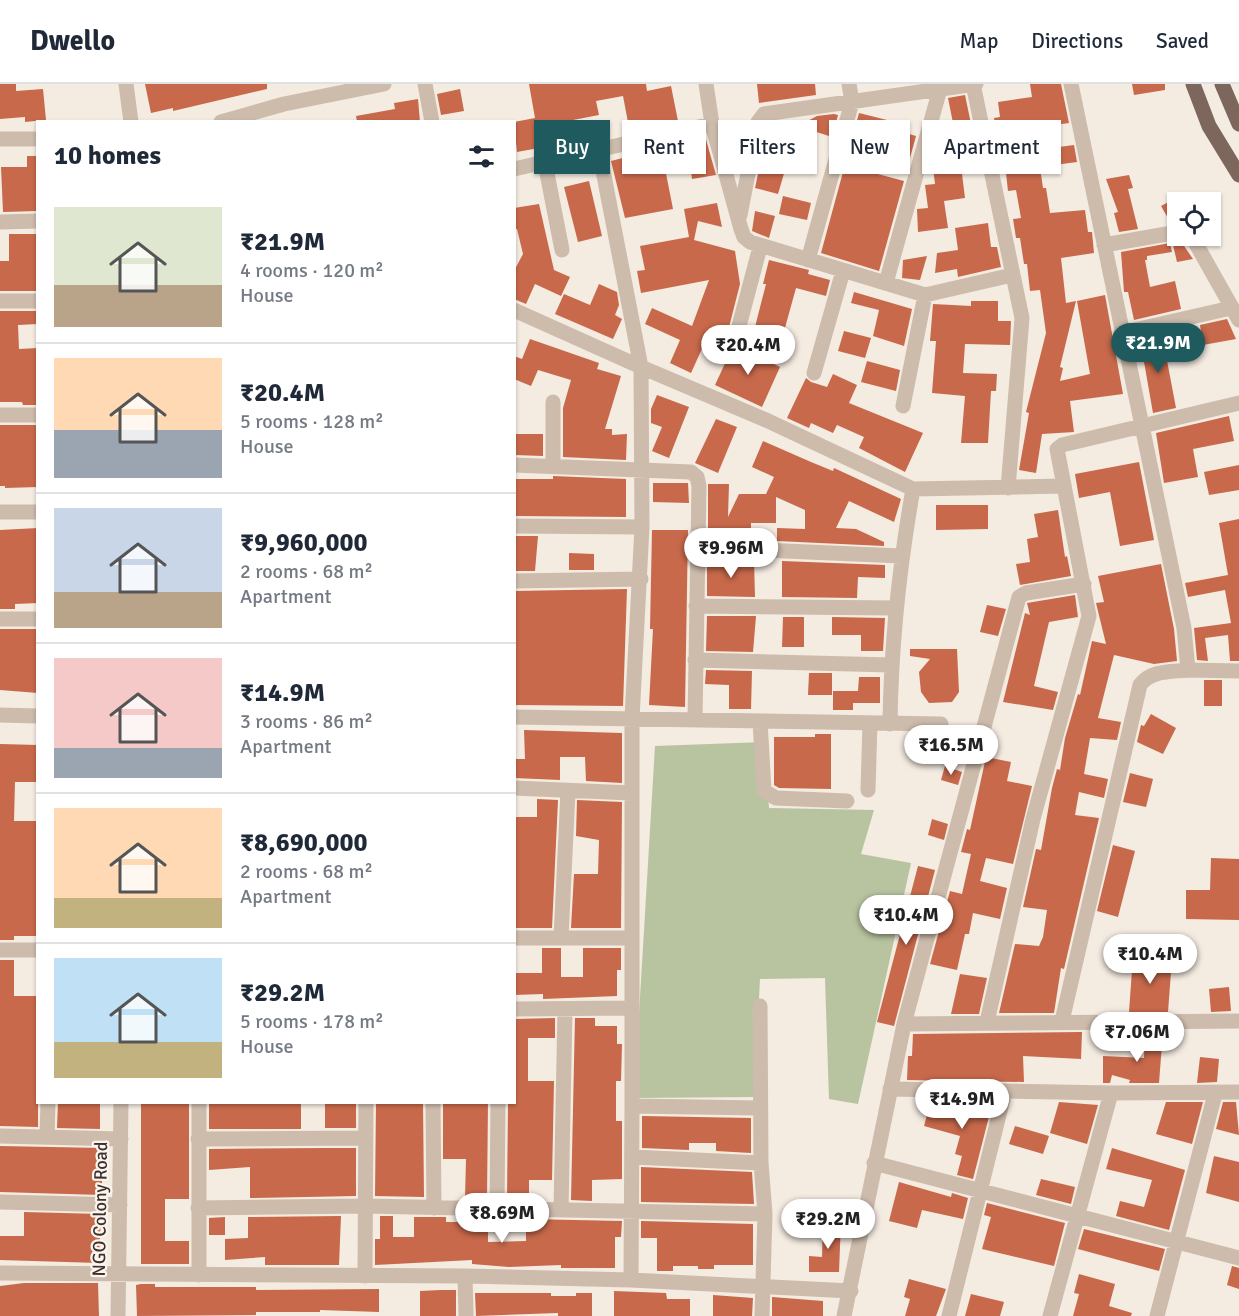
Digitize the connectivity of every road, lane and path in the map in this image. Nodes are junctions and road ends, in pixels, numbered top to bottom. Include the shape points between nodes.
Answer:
1 (126, 84) edge
2 (384, 84) edge
3 (425, 84) edge
4 (706, 84) edge
5 (849, 84) edge
6 (974, 84) edge
7 (1071, 84) edge
8 (1193, 84) edge
9 (1222, 84) edge
10 (940, 89) junction
11 (852, 102) junction
12 (131, 120) edge
13 (228, 120) edge
14 (432, 120) edge
15 (712, 124) junction
16 (1239, 124) edge
17 (0, 139) edge
18 (36, 139) edge
19 (610, 147) edge
20 (534, 165) edge
21 (516, 169) edge
22 (547, 174) edge
23 (604, 174) edge
24 (1239, 175) edge
25 (740, 218) junction
26 (36, 221) edge
27 (0, 222) edge
28 (1167, 234) edge
29 (1104, 245) junction
30 (1197, 246) edge
31 (760, 247) junction
32 (562, 250) dead end
33 (808, 260) junction
34 (843, 271) junction
35 (1012, 275) junction
36 (886, 284) junction
37 (925, 295) junction
38 (0, 301) edge
39 (36, 301) edge
40 (516, 311) edge
41 (1235, 314) edge
42 (738, 330) dead end
43 (1120, 333) junction
44 (640, 367) junction
45 (814, 373) dead end
46 (553, 402) dead end
47 (903, 406) dead end
48 (1238, 408) edge
49 (0, 415) edge
50 (36, 415) edge
51 (1143, 425) junction
52 (516, 465) edge
53 (553, 466) junction
54 (641, 470) junction
55 (1063, 486) junction
56 (913, 489) junction
57 (1008, 489) junction
58 (0, 512) edge
59 (36, 513) edge
60 (516, 526) edge
61 (642, 527) junction
62 (698, 551) junction
63 (901, 556) junction
64 (641, 579) junction
65 (516, 581) edge
66 (1084, 584) junction
67 (696, 606) junction
68 (896, 608) junction
69 (0, 619) edge
70 (36, 619) edge
71 (694, 660) junction
72 (891, 665) junction
73 (1188, 670) junction
74 (1239, 671) edge
75 (0, 715) edge
76 (36, 716) edge
77 (516, 717) edge
78 (632, 718) junction
79 (695, 719) junction
80 (760, 721) junction
81 (870, 723) junction
82 (890, 724) junction
83 (941, 724) dead end
84 (516, 788) edge
85 (868, 790) dead end
86 (568, 791) junction
87 (632, 793) junction
88 (846, 801) dead end
89 (516, 938) edge
90 (561, 938) junction
91 (630, 938) junction
92 (0, 950) edge
93 (36, 950) edge
94 (760, 1006) dead end
95 (631, 1008) junction
96 (516, 1009) edge
97 (565, 1010) junction
98 (1062, 1021) junction
99 (1239, 1021) edge
100 (987, 1022) junction
101 (904, 1024) junction
102 (890, 1089) junction
103 (1005, 1091) junction
104 (1239, 1092) edge
105 (1111, 1093) junction
106 (1215, 1094) junction
107 (48, 1104) edge
108 (121, 1104) edge
109 (199, 1104) edge
110 (366, 1104) edge
111 (434, 1104) edge
112 (498, 1104) edge
113 (632, 1106) junction
114 (760, 1108) junction
115 (0, 1136) edge
116 (47, 1137) junction
117 (365, 1138) junction
118 (120, 1139) junction
119 (198, 1139) junction
120 (632, 1157) junction
121 (761, 1163) junction
122 (874, 1163) junction
123 (980, 1191) junction
124 (0, 1202) edge
125 (120, 1205) junction
126 (365, 1206) junction
127 (198, 1208) junction
128 (434, 1208) junction
129 (497, 1208) junction
130 (561, 1210) junction
131 (631, 1212) junction
132 (765, 1214) junction
133 (1076, 1216) junction
134 (1175, 1242) junction
135 (1239, 1258) edge
136 (0, 1273) edge
137 (119, 1274) junction
138 (199, 1275) junction
139 (365, 1276) junction
140 (465, 1276) junction
141 (631, 1280) junction
142 (762, 1287) junction
143 (851, 1291) junction
144 (118, 1316) edge
145 (466, 1316) edge
146 (762, 1316) edge
147 (844, 1316) edge
148 (949, 1316) edge
149 (1050, 1316) edge
150 (1157, 1316) edge

1 - 12 street
2 - 13 street
3 - 14 street
4 - 15 street
5 - 11 street
6 - 10 street
6 - 35 street
7 - 29 street
8 - 24 main road via 1209,126
9 - 16 main road
10 - 11 street
10 - 36 street
11 - 25 street via 764,114 758,122
11 - 33 street
15 - 19 street
15 - 25 street
17 - 18 street
20 - 21 street
22 - 32 street
23 - 44 street
25 - 31 street via 744,237
26 - 27 street
28 - 29 street
29 - 43 street
30 - 41 street
31 - 33 street
31 - 42 street
33 - 34 street
34 - 36 street
34 - 45 street
35 - 37 street
35 - 57 street via 1022,318
36 - 37 street
37 - 47 street
38 - 39 street
40 - 44 street
41 - 43 street
43 - 51 street
44 - 54 street
44 - 56 street via 766,420
46 - 53 street
48 - 51 street
49 - 50 street
51 - 55 street via 1062,445 1057,456
51 - 73 street via 1184,628
52 - 53 street
53 - 54 street
54 - 61 street
54 - 62 street via 691,472 697,477
55 - 57 street
55 - 66 street
56 - 57 street
56 - 63 street
58 - 59 street
60 - 61 street
61 - 64 street
62 - 63 street
62 - 67 street
63 - 68 street
64 - 65 street
64 - 78 street
66 - 100 street via 1088,624 1034,819
66 - 101 street via 1019,597
67 - 68 street
67 - 71 street
68 - 72 street
69 - 70 street
71 - 72 street
71 - 79 street
72 - 82 street
73 - 74 street
73 - 98 street via 1154,674 1140,685
75 - 76 street
77 - 78 street
78 - 79 street
78 - 87 street
79 - 80 street
80 - 81 street
80 - 88 street via 764,791 776,798
81 - 82 street
81 - 85 street
82 - 83 street
84 - 86 street
86 - 87 street
86 - 90 street
87 - 91 street
89 - 90 street
90 - 91 street
91 - 95 street
92 - 93 street
94 - 114 street
95 - 97 street
95 - 113 street
96 - 97 street
97 - 130 street
98 - 99 street
98 - 100 street
100 - 101 street
101 - 102 street
102 - 103 street
102 - 122 street
103 - 105 street
103 - 123 street
104 - 106 street
105 - 106 street
105 - 133 street
106 - 134 street
107 - 116 street
108 - 118 street, NGO Colony Road
109 - 119 street
110 - 117 street
111 - 128 street
112 - 129 street
113 - 114 street
113 - 120 street
114 - 121 street
115 - 116 street
116 - 118 street
117 - 119 street
117 - 126 street
118 - 125 street, NGO Colony Road
119 - 127 street
120 - 121 street
120 - 131 street
121 - 132 street
122 - 123 street
122 - 143 street
123 - 133 street
123 - 148 street
124 - 125 street
125 - 137 street, NGO Colony Road
126 - 127 street
126 - 128 street
126 - 139 street
127 - 138 street
128 - 129 street
129 - 130 street
130 - 131 street
131 - 132 street
131 - 141 street
132 - 142 street
133 - 134 street
133 - 149 street
134 - 135 street
134 - 150 street
136 - 137 street
137 - 138 street
137 - 144 street, NGO Colony Road
138 - 139 street
139 - 140 street
140 - 141 street
140 - 145 street
141 - 142 street
142 - 143 street
142 - 146 street
143 - 147 street

